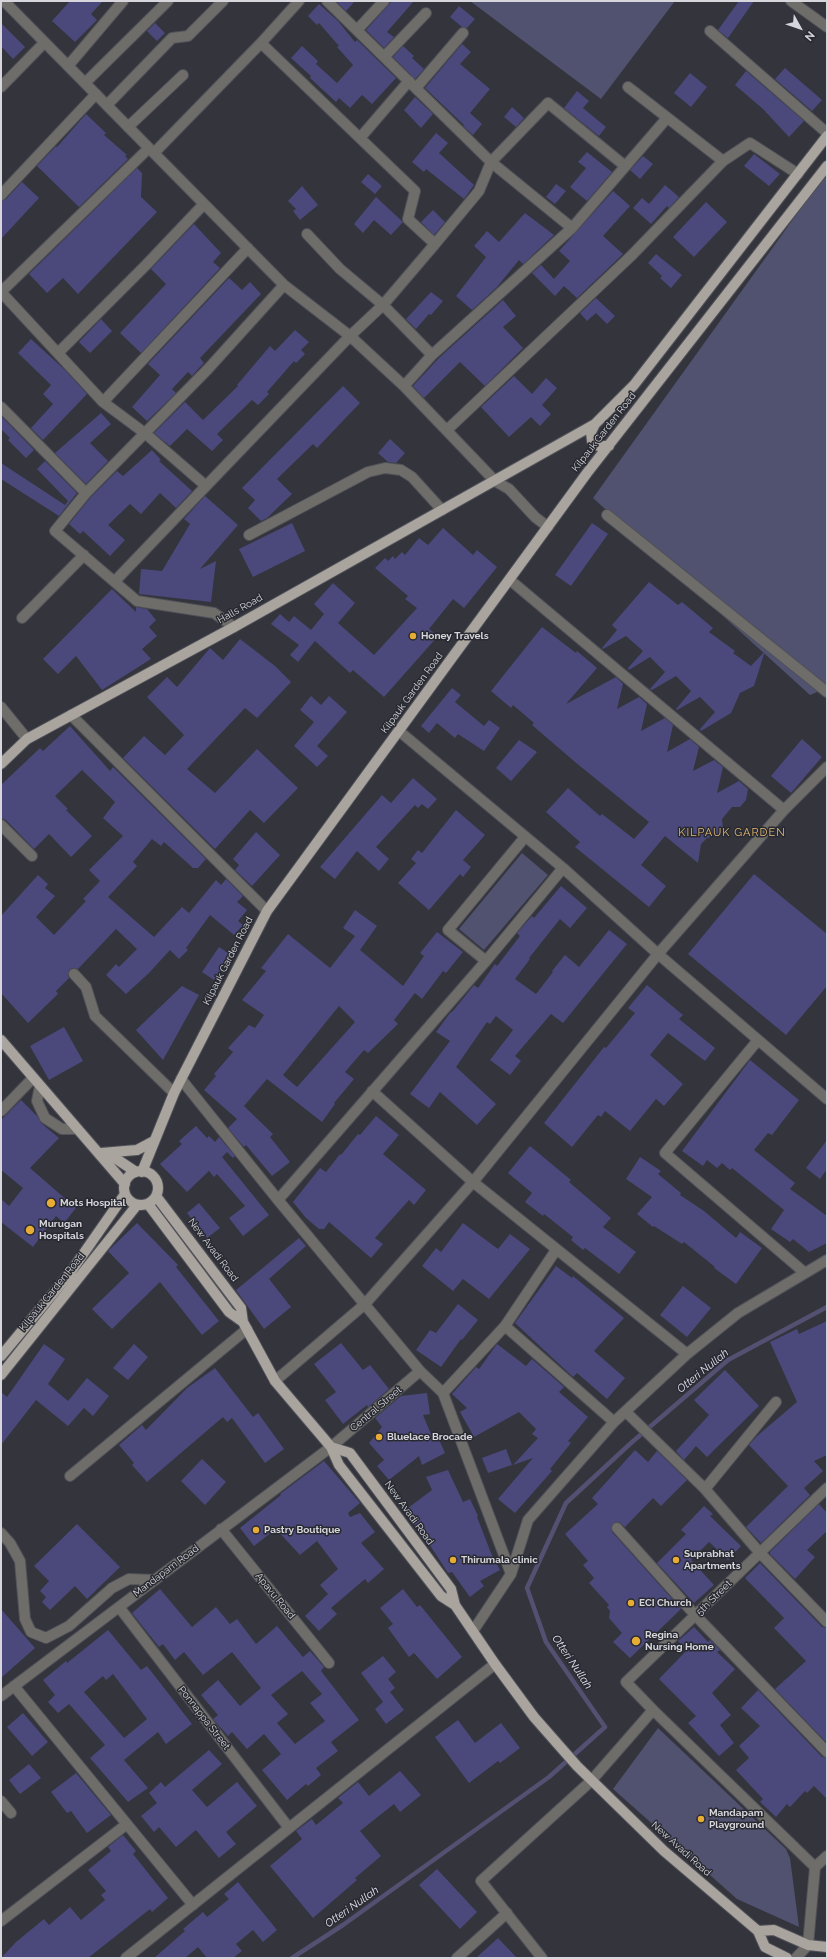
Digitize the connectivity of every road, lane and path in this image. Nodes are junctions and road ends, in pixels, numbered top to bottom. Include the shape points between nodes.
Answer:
1 (123, 1) edge
2 (168, 1) edge
3 (223, 1) edge
4 (299, 1) edge
5 (384, 1) edge
6 (791, 1) edge
7 (329, 2) edge
8 (10, 3) edge
9 (426, 13) dead end
10 (827, 27) edge
11 (357, 30) junction
12 (710, 31) dead end
13 (463, 33) dead end
14 (44, 43) junction
15 (261, 43) junction
16 (384, 57) junction
17 (68, 66) junction
18 (183, 75) dead end
19 (85, 83) junction
20 (412, 84) junction
21 (1, 87) edge
22 (628, 87) dead end
23 (96, 94) junction
24 (107, 105) junction
25 (667, 118) junction
26 (128, 127) junction
27 (827, 135) edge
28 (360, 138) junction
29 (151, 150) junction
30 (813, 154) junction
31 (491, 162) junction
32 (723, 162) junction
33 (626, 166) junction
34 (827, 166) edge
35 (798, 174) junction
36 (1, 195) edge
37 (204, 204) junction
38 (572, 228) junction
39 (308, 234) dead end
40 (436, 244) junction
41 (248, 248) junction
42 (284, 285) junction
43 (1, 292) edge
44 (383, 305) junction
45 (350, 336) junction
46 (58, 353) junction
47 (432, 356) junction
48 (404, 386) junction
49 (103, 402) junction
50 (1, 407) edge
51 (595, 424) junction
52 (447, 430) junction
53 (146, 434) junction
54 (609, 446) junction
55 (495, 481) junction
56 (206, 486) junction
57 (86, 493) junction
58 (442, 510) junction
59 (607, 515) dead end
60 (548, 527) junction
61 (249, 536) dead end
62 (84, 555) junction
63 (510, 580) junction
64 (115, 581) junction
65 (22, 618) dead end
66 (234, 627) junction
67 (827, 692) edge
68 (1, 707) edge
69 (71, 715) junction
70 (399, 731) junction
71 (27, 739) junction
72 (1, 764) edge
73 (827, 767) edge
74 (784, 810) junction
75 (1, 825) edge
76 (525, 837) junction
77 (32, 856) dead end
78 (563, 868) junction
79 (267, 912) junction
80 (658, 954) junction
81 (486, 960) junction
82 (74, 974) dead end
83 (1, 1040) edge
84 (758, 1040) junction
85 (33, 1078) junction
86 (181, 1079) junction
87 (40, 1086) junction
88 (372, 1091) junction
89 (174, 1093) junction
90 (827, 1099) edge
91 (1, 1111) edge
92 (77, 1129) junction
93 (154, 1141) junction
94 (101, 1153) junction
95 (139, 1172) junction
96 (473, 1182) junction
97 (125, 1184) junction
98 (125, 1194) junction
99 (156, 1196) junction
100 (278, 1200) junction
101 (148, 1204) junction
102 (137, 1205) junction
103 (556, 1250) junction
104 (827, 1260) edge
105 (804, 1273) junction
106 (365, 1304) junction
107 (245, 1325) junction
108 (505, 1326) junction
109 (687, 1354) junction
110 (1, 1356) edge
111 (420, 1372) junction
112 (1, 1375) edge
113 (275, 1381) junction
114 (443, 1393) junction
115 (776, 1402) dead end
116 (626, 1412) junction
117 (614, 1422) junction
118 (331, 1447) junction
119 (70, 1476) dead end
120 (827, 1488) edge
121 (705, 1489) junction
122 (617, 1528) dead end
123 (221, 1530) junction
124 (1, 1533) edge
125 (760, 1553) junction
126 (511, 1574) junction
127 (154, 1580) junction
128 (455, 1605) junction
129 (119, 1607) junction
130 (696, 1616) junction
131 (827, 1622) edge
132 (472, 1630) junction
133 (329, 1663) dead end
134 (495, 1664) junction
135 (14, 1686) junction
136 (1, 1696) edge
137 (654, 1710) junction
138 (827, 1752) edge
139 (591, 1781) junction
140 (1, 1801) edge
141 (11, 1813) dead end
142 (127, 1824) junction
143 (289, 1828) junction
144 (827, 1856) edge
145 (815, 1867) junction
146 (193, 1905) junction
147 (507, 1914) junction
148 (1, 1921) edge
149 (758, 1931) junction
150 (808, 1946) junction
151 (827, 1947) edge
152 (126, 1958) edge
153 (457, 1958) edge
154 (542, 1958) edge
155 (788, 1958) edge
156 (796, 1958) edge

1 - 17 street
2 - 19 street
3 - 24 street via 188,36 172,38
4 - 15 street
5 - 11 street
6 - 10 street
7 - 11 street
8 - 14 street
9 - 16 street
11 - 16 street
12 - 27 street
13 - 20 street
14 - 17 street
14 - 21 street
15 - 28 street
15 - 29 street
16 - 20 street
17 - 19 street
18 - 26 street
19 - 23 street
20 - 28 street
20 - 31 street
22 - 25 street
23 - 24 street
23 - 36 street
24 - 26 street
25 - 32 street
25 - 33 street
26 - 29 street
27 - 30 main road, Kilpauk Garden Road
28 - 40 street via 415,191 408,219
29 - 37 street
29 - 43 street
30 - 34 main road
30 - 35 main road, Kilpauk Garden Road
31 - 33 street via 548,103
31 - 38 street
31 - 40 street via 479,191
32 - 35 street via 750,143
32 - 52 street via 631,256
33 - 38 street
34 - 54 main road, Kilpauk Garden Road
35 - 51 main road, Kilpauk Garden Road via 634,385
37 - 41 street
37 - 46 street
38 - 47 street
39 - 44 street via 340,269
40 - 44 street
41 - 42 street
41 - 49 street
42 - 45 street
42 - 53 street
43 - 46 street
44 - 45 street
44 - 47 street
45 - 48 street
45 - 56 street
46 - 49 street
47 - 48 street
48 - 52 street
49 - 53 street
50 - 57 street
51 - 54 main road via 591,432 592,441 598,446
51 - 55 main road, Kilpauk Garden Road
52 - 55 street
53 - 56 street
53 - 57 street
54 - 60 main road, Kilpauk Garden Road
55 - 58 main road, Halls Road
55 - 60 street via 509,489
56 - 64 street
57 - 62 street via 55,531
58 - 61 street via 412,477 400,470 386,468 368,472
58 - 66 main road, Halls Road
59 - 67 street
60 - 63 main road, Kilpauk Garden Road
62 - 64 street
62 - 65 street
63 - 70 main road, Kilpauk Garden Road
63 - 74 street
64 - 66 street via 137,601 214,614
66 - 69 main road, Halls Road
68 - 71 street
69 - 71 main road, Halls Road
69 - 79 street
70 - 76 street
70 - 79 main road, Kilpauk Garden Road
71 - 72 main road, Halls Road
73 - 74 street
74 - 80 street
75 - 77 street
76 - 78 street
76 - 81 street via 448,930
78 - 80 street
78 - 81 street
79 - 86 main road, Kilpauk Garden Road
80 - 84 street
80 - 96 street
81 - 88 street
82 - 89 street via 86,987 95,1016
83 - 85 main road
84 - 90 street
84 - 105 street via 666,1153
85 - 87 main road
85 - 91 street
86 - 89 main road, Kilpauk Garden Road
86 - 100 street
87 - 92 main road
87 - 92 street via 37,1101 45,1118 62,1130
88 - 96 street
88 - 100 street
89 - 93 main road, Kilpauk Garden Road
92 - 94 main road
93 - 94 main road via 137,1150
93 - 95 main road, Kilpauk Garden Road
94 - 95 main road
94 - 97 main road via 108,1166
95 - 97 main road, Kilpauk Garden Road via 131,1175
95 - 99 main road via 156,1180
96 - 103 street
96 - 106 street
97 - 98 main road
98 - 102 main road
98 - 110 main road, Kilpauk Garden Road via 70,1273
99 - 101 main road
99 - 107 main road, New Avadi Road via 241,1308
100 - 106 street
101 - 102 main road
101 - 107 main road, New Avadi Road via 229,1312
102 - 112 main road, Kilpauk Garden Road
103 - 108 street
103 - 109 street
104 - 105 street
105 - 109 street via 738,1313
106 - 111 street
106 - 113 street
107 - 113 main road, New Avadi Road
107 - 119 street
108 - 114 street
108 - 117 street
109 - 116 street
111 - 114 street
111 - 118 street, Central Street
113 - 118 main road, New Avadi Road
114 - 126 street
115 - 121 street
116 - 117 street
116 - 121 street
117 - 126 street via 528,1520
118 - 123 street, Mandapam Road
118 - 128 main road, New Avadi Road via 339,1465 441,1596
118 - 128 main road, New Avadi Road via 350,1453 450,1589
120 - 125 street, 5th Street
121 - 125 street
122 - 130 street
123 - 127 street, Mandapam Road
123 - 133 street, Apavu Road
124 - 127 street via 20,1561 25,1619 31,1632 46,1638 69,1626 112,1588 129,1579
125 - 130 street, 5th Street
125 - 131 street
126 - 132 street
127 - 129 street, Mandapam Road
128 - 132 main road, New Avadi Road
129 - 135 street, Mandapam Road
129 - 143 street, Ponnappa Street
130 - 137 street, 5th Street via 626,1682
130 - 138 street
132 - 134 main road, New Avadi Road
134 - 139 main road, New Avadi Road via 534,1717
134 - 143 street
135 - 136 street, Mandapam Road
135 - 142 street
137 - 139 street
137 - 145 street
139 - 147 street via 481,1881
139 - 149 main road, New Avadi Road via 664,1851
140 - 141 street
142 - 146 street
142 - 148 street
143 - 146 street
144 - 145 street
145 - 150 street
146 - 152 street
147 - 153 street
147 - 154 street
149 - 150 main road via 774,1930
149 - 155 main road, New Avadi Road via 765,1947
150 - 151 main road
150 - 156 street

